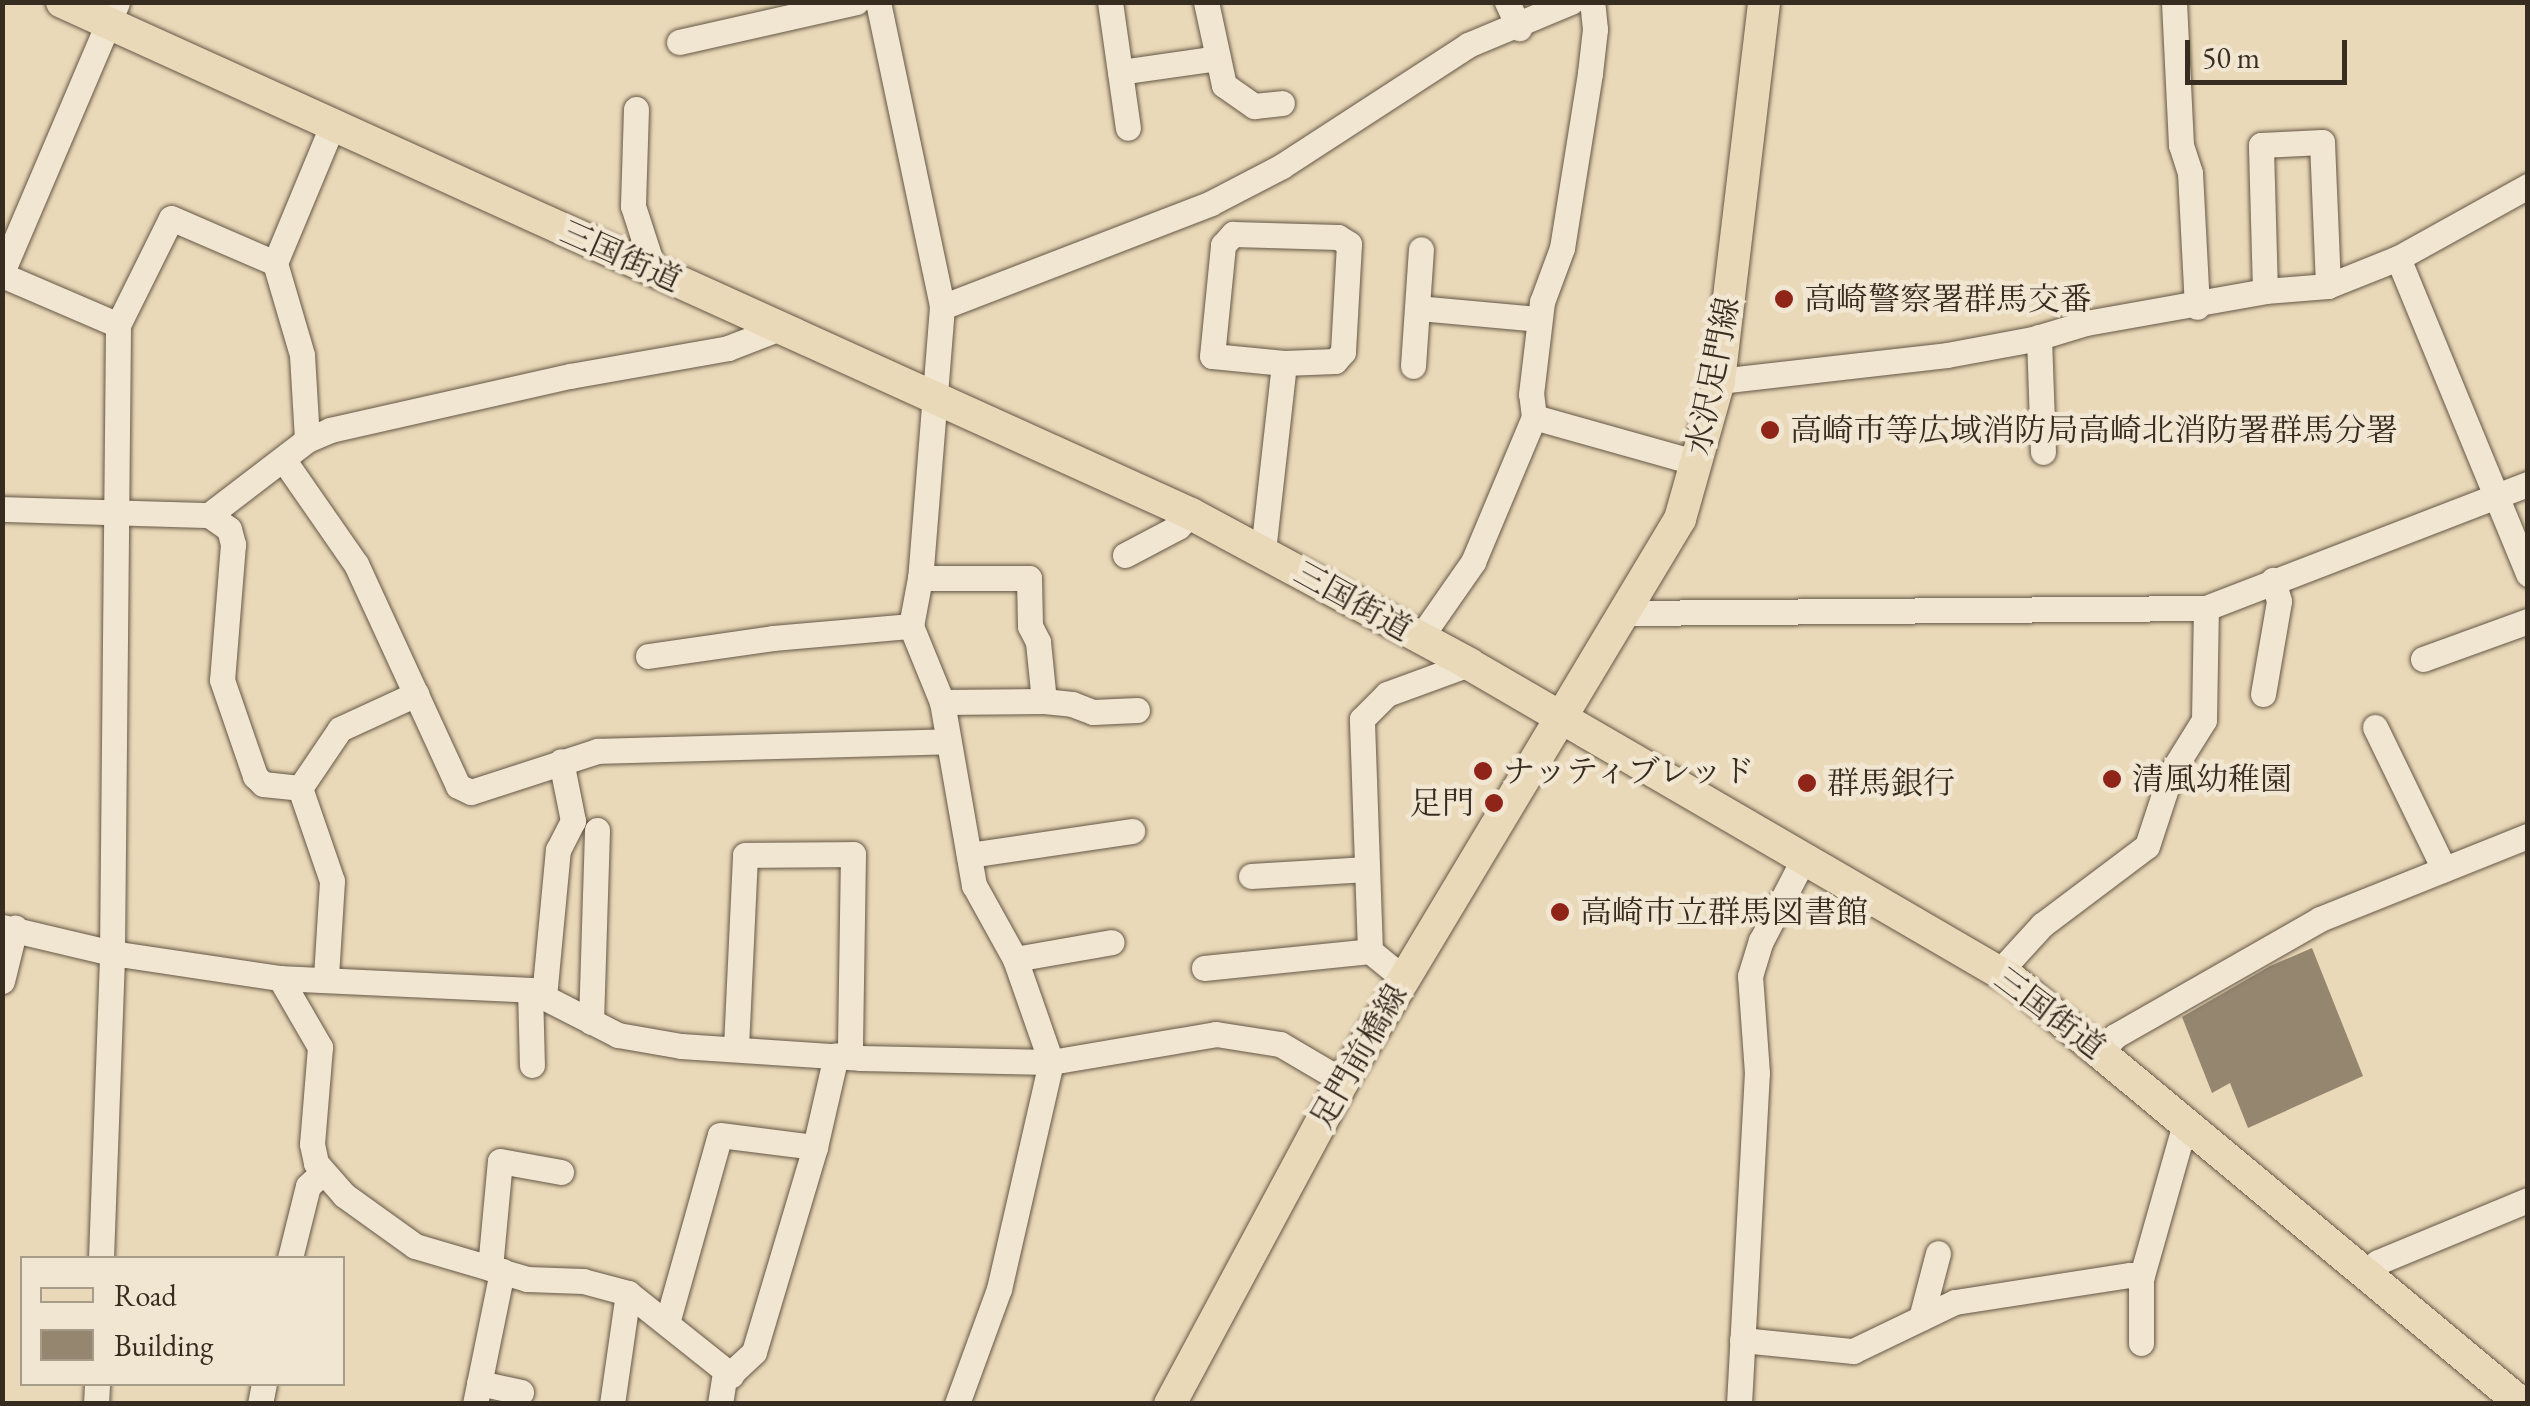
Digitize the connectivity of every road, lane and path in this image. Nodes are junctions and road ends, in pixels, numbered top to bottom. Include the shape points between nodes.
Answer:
1 (62, 2) edge
2 (857, 2) edge
3 (878, 2) edge
4 (1110, 2) edge
5 (1206, 2) edge
6 (1507, 2) edge
7 (1571, 2) edge
8 (1592, 2) edge
9 (1764, 2) edge
10 (2174, 2) edge
11 (113, 13) edge
12 (1518, 28) junction
13 (680, 42) dead end
14 (1217, 58) junction
15 (1120, 72) junction
16 (1282, 103) dead end
17 (636, 109) dead end
18 (332, 126) junction
19 (1128, 128) dead end
20 (2528, 186) edge
21 (1421, 250) dead end
22 (2398, 258) junction
23 (275, 262) junction
24 (654, 272) junction
25 (2, 274) edge
26 (2328, 286) junction
27 (2265, 292) junction
28 (942, 307) junction
29 (2197, 307) junction
30 (1418, 308) junction
31 (1540, 318) junction
32 (118, 324) junction
33 (780, 328) junction
34 (2039, 337) junction
35 (1284, 363) junction
36 (1413, 366) dead end
37 (1719, 381) junction
38 (931, 396) junction
39 (1534, 416) junction
40 (308, 440) junction
41 (2043, 452) dead end
42 (285, 462) junction
43 (1698, 463) junction
44 (2528, 484) edge
45 (2496, 498) junction
46 (2, 508) edge
47 (118, 513) junction
48 (1191, 514) junction
49 (209, 515) junction
50 (1262, 551) junction
51 (1125, 556) dead end
52 (2528, 574) edge
53 (920, 578) junction
54 (2273, 580) junction
55 (2206, 608) junction
56 (1623, 614) junction
57 (2528, 621) edge
58 (911, 626) junction
59 (1420, 638) junction
60 (648, 656) dead end
61 (2422, 659) dead end
62 (1469, 664) junction
63 (416, 694) junction
64 (2262, 694) dead end
65 (1044, 701) junction
66 (942, 702) junction
67 (1136, 710) dead end
68 (1558, 715) junction
69 (2375, 727) dead end
70 (946, 741) junction
71 (562, 761) junction
72 (300, 788) junction
73 (597, 830) dead end
74 (1132, 831) dead end
75 (2528, 836) edge
76 (969, 856) junction
77 (1805, 856) junction
78 (1368, 869) junction
79 (2444, 869) junction
80 (1251, 876) dead end
81 (8, 928) edge
82 (1112, 942) dead end
83 (1370, 951) junction
84 (112, 952) junction
85 (1015, 959) junction
86 (1204, 968) dead end
87 (1999, 972) junction
88 (326, 977) junction
89 (280, 978) junction
90 (1403, 978) junction
91 (2, 981) edge
92 (537, 994) junction
93 (591, 1022) junction
94 (736, 1047) junction
95 (2102, 1051) junction
96 (843, 1055) junction
97 (1052, 1062) junction
98 (532, 1065) dead end
99 (1343, 1081) junction
100 (2186, 1120) junction
101 (815, 1147) junction
102 (562, 1172) dead end
103 (322, 1173) junction
104 (2528, 1200) edge
105 (1938, 1253) dead end
106 (101, 1256) edge
107 (290, 1256) edge
108 (496, 1269) junction
109 (2366, 1272) junction
110 (2140, 1279) junction
111 (628, 1293) junction
112 (1920, 1318) junction
113 (667, 1323) junction
114 (1742, 1340) junction
115 (2141, 1343) dead end
116 (731, 1374) junction
117 (521, 1392) dead end
118 (477, 1393) edge
119 (612, 1404) edge
120 (720, 1404) edge
121 (956, 1404) edge
122 (1170, 1404) edge
123 (1739, 1404) edge
124 (2522, 1404) edge

1 - 11 main road, 三国街道
2 - 13 street
3 - 28 street
4 - 15 street
5 - 14 street
6 - 12 street
7 - 12 street
8 - 31 street via 1596,29 1562,248
9 - 37 main road, 水沢足門線
10 - 29 street
11 - 18 main road, 三国街道
11 - 25 street
12 - 28 street via 1468,45 1282,166 1211,203
14 - 15 street
14 - 16 street via 1224,86 1254,106
15 - 19 street
17 - 24 street via 633,206
18 - 23 street
18 - 24 main road, 三国街道
20 - 22 street
21 - 30 street
22 - 26 street
22 - 45 street
23 - 32 street via 171,218
23 - 40 street via 302,355
24 - 33 main road, 三国街道
25 - 32 street
26 - 27 street
26 - 27 street via 2322,142 2261,145
27 - 29 street
28 - 38 street
29 - 34 street
30 - 31 street
30 - 36 street
31 - 39 street
32 - 47 street
33 - 38 main road, 三国街道
33 - 40 street via 728,348 552,380
34 - 37 street via 1947,355
34 - 41 street
35 - 35 street via 1212,356 1224,245 1234,234 1338,236 1349,244 1343,352 1335,361
35 - 50 street
37 - 43 main road, 水沢足門線
38 - 48 main road, 三国街道
38 - 53 street
39 - 43 street
39 - 59 street via 1473,562
40 - 42 street
42 - 49 street
42 - 63 street via 356,564
43 - 56 main road, 水沢足門線 via 1680,519
44 - 45 street
45 - 52 street
45 - 54 street
46 - 47 street
47 - 49 street
47 - 84 street
48 - 50 main road, 三国街道
48 - 51 street
49 - 72 street via 229,529 233,544 222,680 254,776 263,784
50 - 59 main road, 三国街道
53 - 58 street
53 - 65 street via 1029,578
54 - 55 street
54 - 64 street via 2279,601
55 - 56 street
55 - 87 street via 2204,720 2171,773 2147,846 2042,925
56 - 68 main road, 水沢足門線
57 - 61 street
58 - 60 street
58 - 66 street
59 - 62 main road, 三国街道
62 - 68 main road, 三国街道
62 - 78 street via 1387,694 1362,720
63 - 71 street via 458,786 471,792
63 - 72 street via 340,729
65 - 66 street
65 - 67 street via 1093,712
66 - 70 street
68 - 77 main road, 三国街道
68 - 90 main road, 足門前橋線
69 - 79 street
70 - 71 street via 662,746
70 - 76 street
71 - 92 street via 574,820 558,850
72 - 88 street via 332,881
73 - 93 street
74 - 76 street
75 - 79 street
76 - 85 street via 974,885
77 - 87 main road, 三国街道
77 - 114 street via 1750,976 1756,1073
78 - 80 street
78 - 83 street
79 - 95 street via 2320,919 2114,1036
81 - 84 street
81 - 91 street
82 - 85 street
83 - 86 street
83 - 90 street
84 - 89 street
84 - 106 street
85 - 97 street
87 - 95 main road, 三国街道
88 - 89 street
88 - 92 street
89 - 103 street via 320,1047 312,1144
90 - 99 main road, 足門前橋線
92 - 93 street
92 - 98 street
93 - 94 street via 650,1041
94 - 96 street
94 - 96 street via 745,855 853,854
95 - 100 main road, 三国街道
96 - 97 street
96 - 101 street
97 - 99 street via 1216,1034 1280,1044
97 - 121 street via 1000,1289
99 - 122 main road, 足門前橋線
100 - 109 main road, 三国街道
100 - 110 street
101 - 113 street via 720,1134
101 - 116 street via 754,1352
102 - 108 street via 500,1161
103 - 107 street via 308,1186
103 - 108 street via 415,1246
104 - 109 street
105 - 112 street
108 - 111 street
108 - 118 street
109 - 124 main road, 三国街道
110 - 112 street via 2130,1275 1955,1302
110 - 115 street
111 - 113 street
111 - 119 street
112 - 114 street via 1853,1352
113 - 116 street
114 - 123 street
116 - 120 street
117 - 118 street

